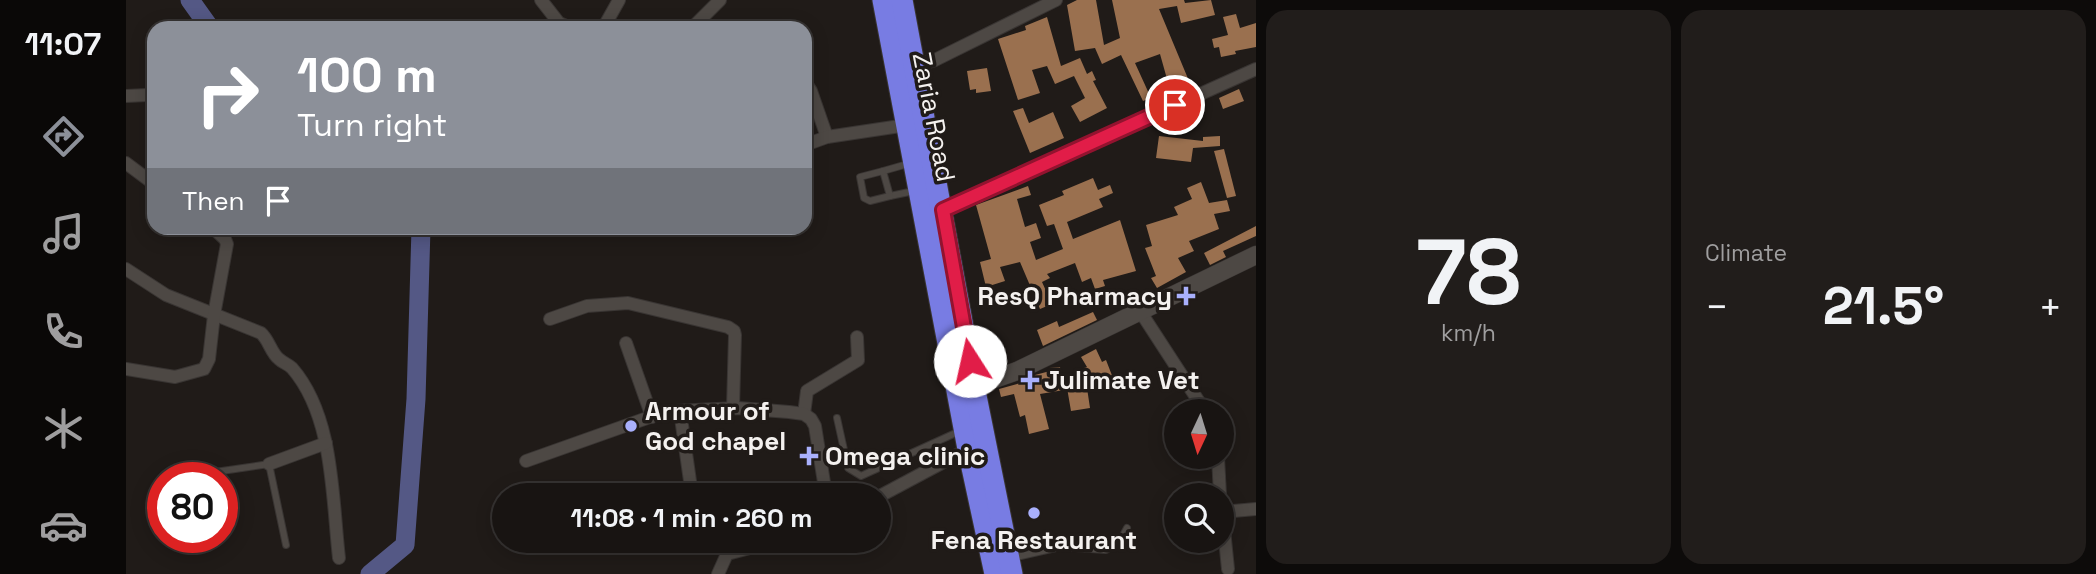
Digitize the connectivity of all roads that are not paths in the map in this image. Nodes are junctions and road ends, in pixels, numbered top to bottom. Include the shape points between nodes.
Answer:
1 (541, 0) edge
2 (619, 0) edge
3 (720, 0) edge
4 (883, 0) edge
5 (902, 0) edge
6 (1056, 0) edge
7 (557, 21) edge
8 (607, 21) edge
9 (699, 21) edge
10 (915, 66) junction
11 (1256, 69) edge
12 (812, 94) edge
13 (147, 95) dead end
14 (126, 96) edge
15 (907, 125) junction
16 (827, 137) junction
17 (812, 142) edge
18 (919, 152) junction
19 (126, 163) edge
20 (883, 171) junction
21 (147, 179) edge
22 (920, 189) junction
23 (890, 196) junction
24 (943, 210) junction
25 (221, 235) edge
26 (1256, 255) edge
27 (126, 269) edge
28 (1140, 311) junction
29 (214, 315) junction
30 (550, 319) dead end
31 (857, 337) dead end
32 (626, 343) dead end
33 (126, 369) edge
34 (974, 386) junction
35 (1197, 399) edge
36 (733, 408) junction
37 (680, 411) junction
38 (804, 414) junction
39 (653, 416) junction
40 (837, 418) dead end
41 (967, 439) junction
42 (326, 443) junction
43 (526, 461) dead end
44 (269, 464) junction
45 (238, 469) edge
46 (690, 483) edge
47 (824, 483) edge
48 (891, 489) edge
49 (1256, 509) edge
50 (1234, 510) edge
51 (1127, 528) dead end
52 (286, 545) dead end
53 (731, 553) edge
54 (1226, 553) edge
55 (339, 558) dead end
56 (1006, 569) edge
57 (1228, 569) dead end
58 (718, 574) edge

1 - 7 street
2 - 8 street
3 - 9 street
4 - 15 highway, Zaria Road
5 - 10 highway
6 - 10 street
10 - 18 highway
11 - 24 street
12 - 16 street
13 - 14 street
15 - 16 street
15 - 18 highway, Zaria Road
16 - 17 street
18 - 20 lane
18 - 22 highway, Zaria Road
18 - 24 highway
19 - 21 street
20 - 23 lane
20 - 23 lane via 860,177 863,198 870,201
22 - 23 lane
22 - 41 highway, Zaria Road
24 - 34 highway
25 - 29 street via 227,244
26 - 28 street
27 - 29 street via 166,295
28 - 34 street via 1017,371
28 - 35 street
29 - 33 street via 204,369 175,377
29 - 42 street via 267,339 312,398
30 - 36 street via 587,306 628,303 728,327 736,335
31 - 38 street via 858,360 807,391
32 - 39 street
34 - 56 highway
36 - 37 street
36 - 38 street
37 - 39 street
37 - 46 street
38 - 47 street via 815,426
39 - 43 street
40 - 41 lane via 848,468 861,476
41 - 48 street
41 - 56 highway, Zaria Road
42 - 44 street
42 - 55 street
44 - 45 lane
44 - 52 lane
49 - 50 street
51 - 56 lane via 1119,543 1106,550 1059,547
53 - 58 street
54 - 57 street

